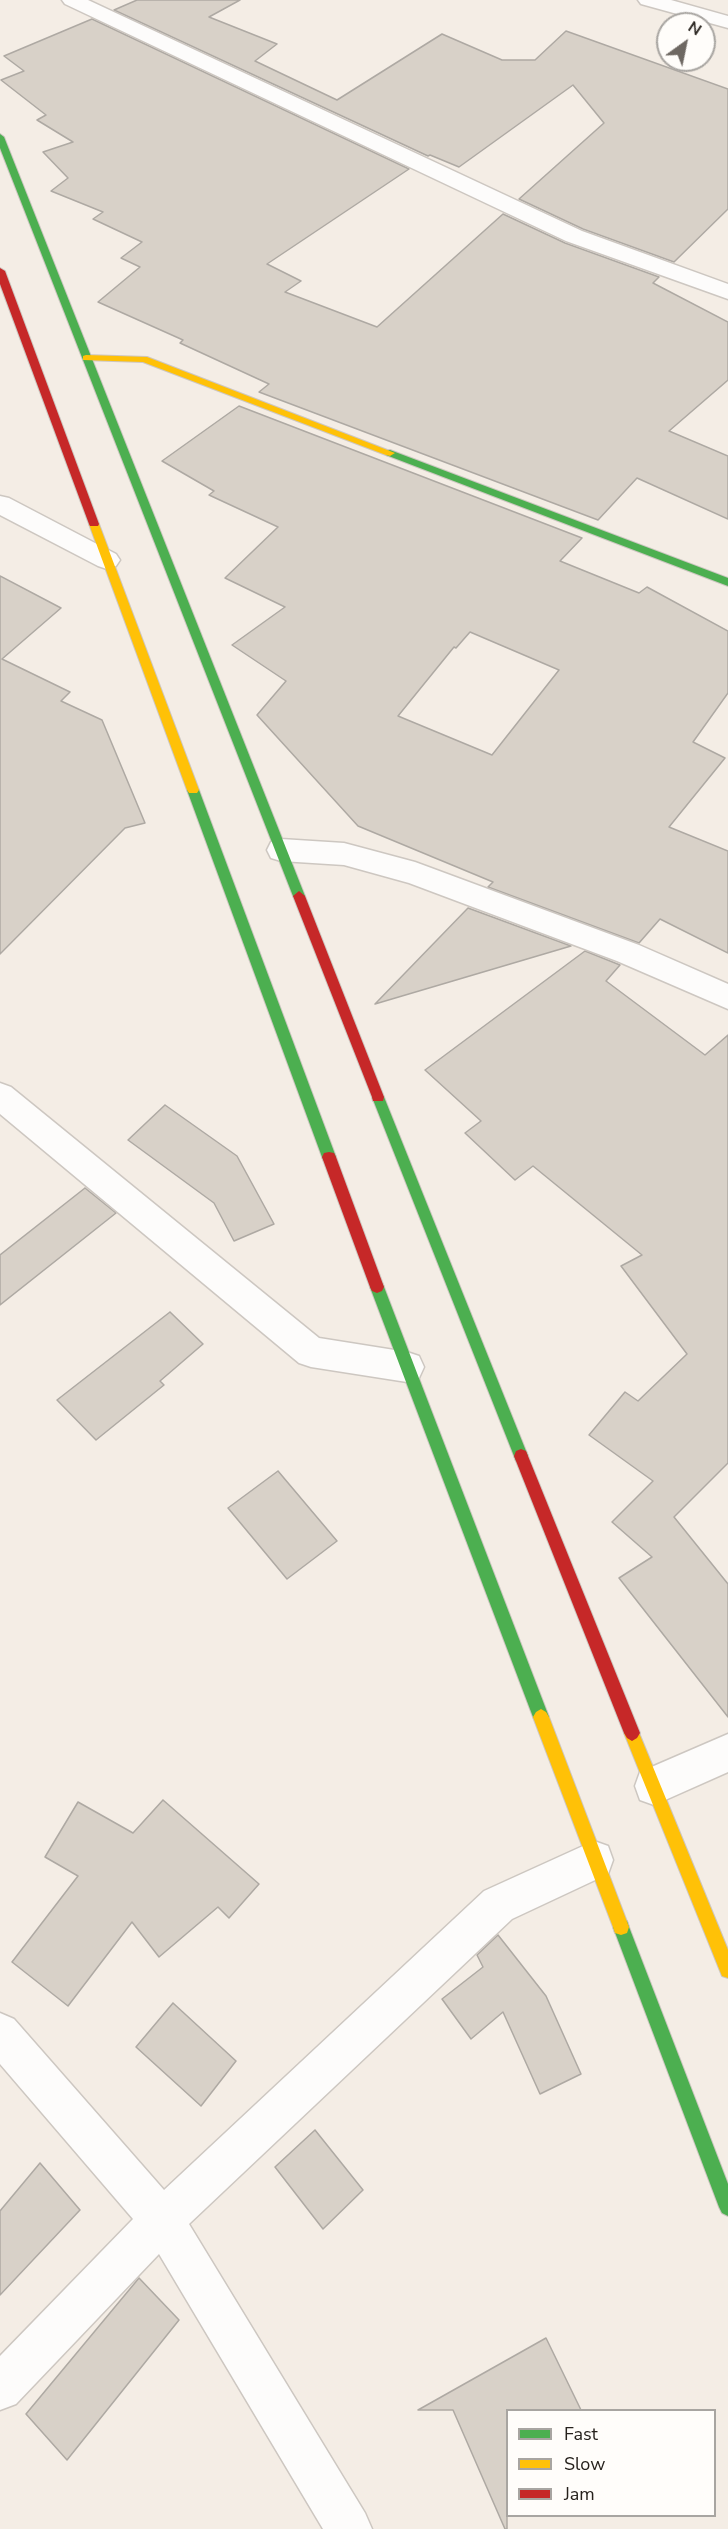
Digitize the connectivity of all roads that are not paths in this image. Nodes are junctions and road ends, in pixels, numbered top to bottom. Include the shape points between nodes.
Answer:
1 (72, 0) edge
2 (648, 0) edge
3 (728, 22) edge
4 (0, 137) edge
5 (0, 272) edge
6 (728, 292) edge
7 (87, 358) junction
8 (0, 504) edge
9 (107, 560) junction
10 (728, 582) edge
11 (281, 850) junction
12 (728, 997) edge
13 (0, 1096) edge
14 (407, 1367) junction
15 (728, 1753) edge
16 (654, 1786) junction
17 (594, 1860) junction
18 (728, 1970) edge
19 (0, 2033) edge
20 (728, 2208) edge
21 (162, 2220) junction
22 (0, 2388) edge
23 (349, 2529) edge

1 - 6 street via 574,236
2 - 3 street
4 - 7 main road
5 - 9 main road
7 - 10 main road via 144,359
7 - 11 main road
8 - 9 street
9 - 14 main road
11 - 12 street via 344,854 415,873 628,953
11 - 16 main road
13 - 14 street via 311,1352
14 - 17 main road
15 - 16 street
16 - 18 main road
17 - 20 main road
17 - 21 street via 498,1905
19 - 21 street
21 - 22 street
21 - 23 street

